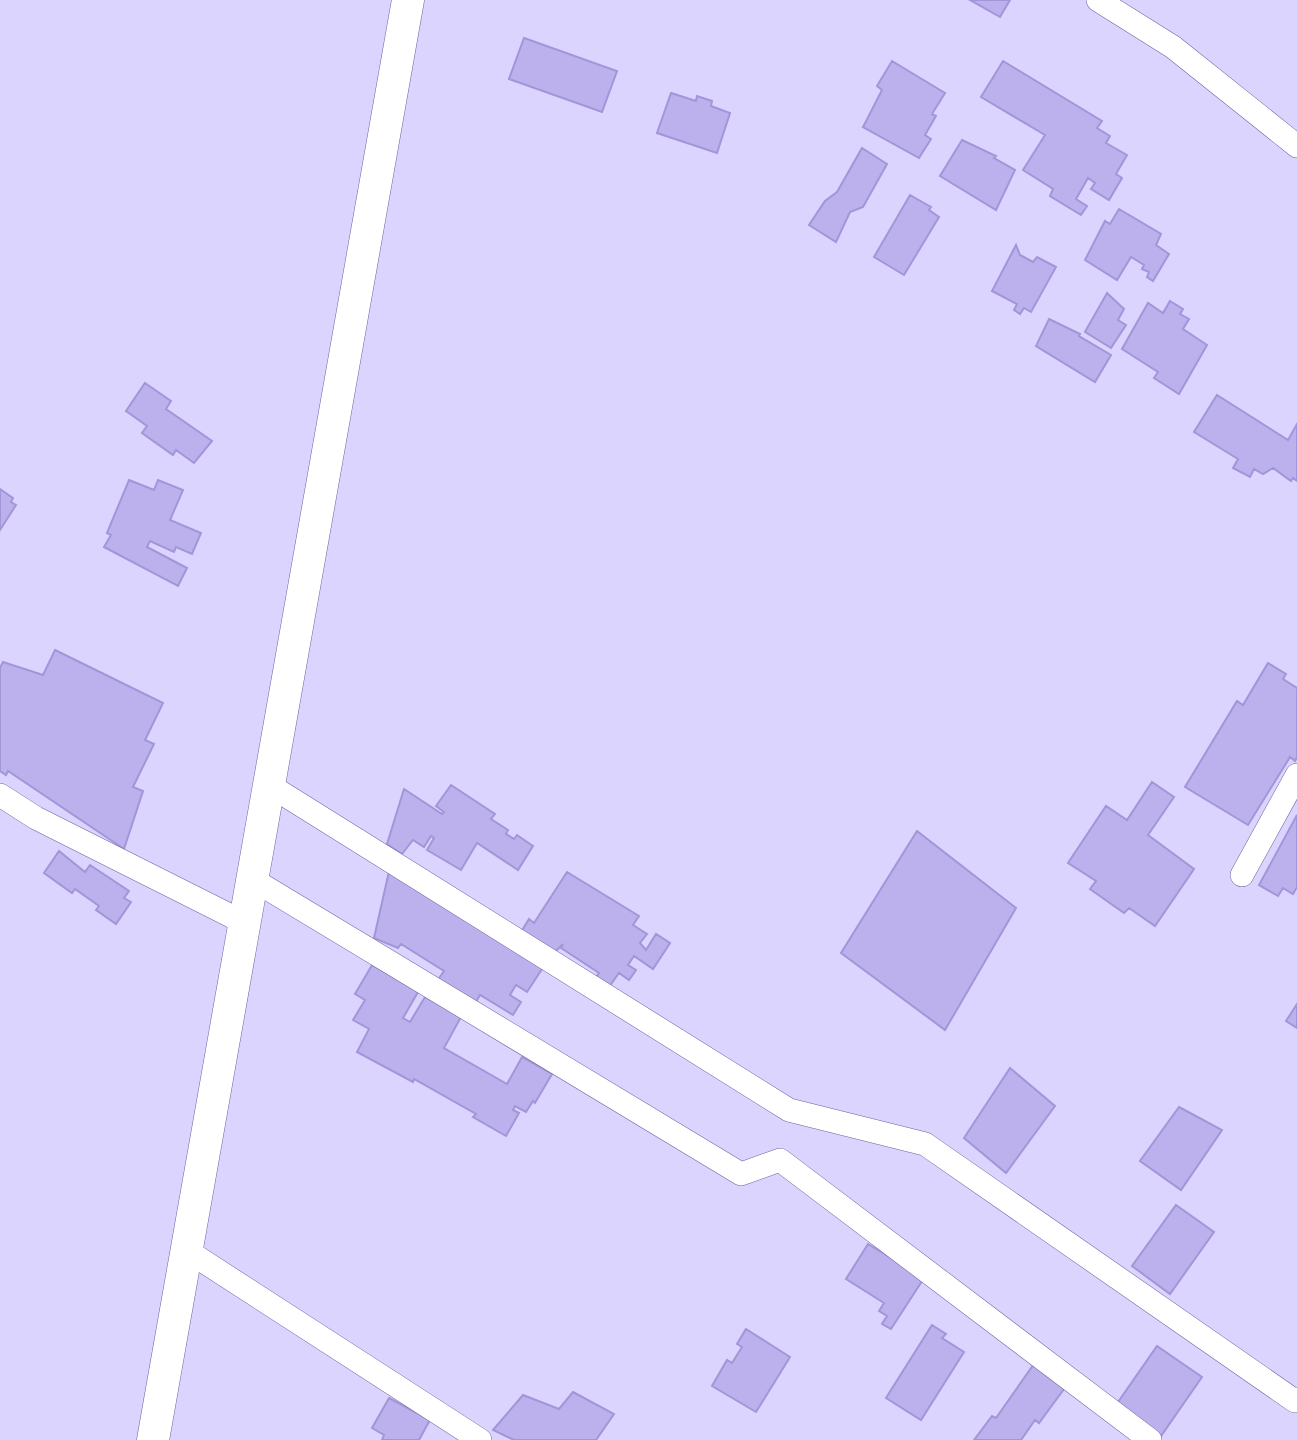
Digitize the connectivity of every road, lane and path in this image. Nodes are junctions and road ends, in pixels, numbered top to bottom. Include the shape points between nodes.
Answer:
1 (408, 0) edge
2 (1098, 0) edge
3 (1297, 146) edge
4 (1297, 775) edge
5 (269, 785) junction
6 (0, 795) edge
7 (1242, 875) dead end
8 (252, 879) junction
9 (245, 923) junction
10 (186, 1250) junction
11 (1297, 1399) edge
12 (153, 1440) edge
13 (480, 1440) edge
14 (1150, 1440) edge

1 - 5 main road
2 - 3 street via 1173,47
4 - 7 street
5 - 8 main road
5 - 11 street via 789,1110 925,1144
6 - 9 street via 36,818
8 - 9 main road
8 - 14 street via 741,1174 780,1160
9 - 10 main road
10 - 12 main road
10 - 13 street

